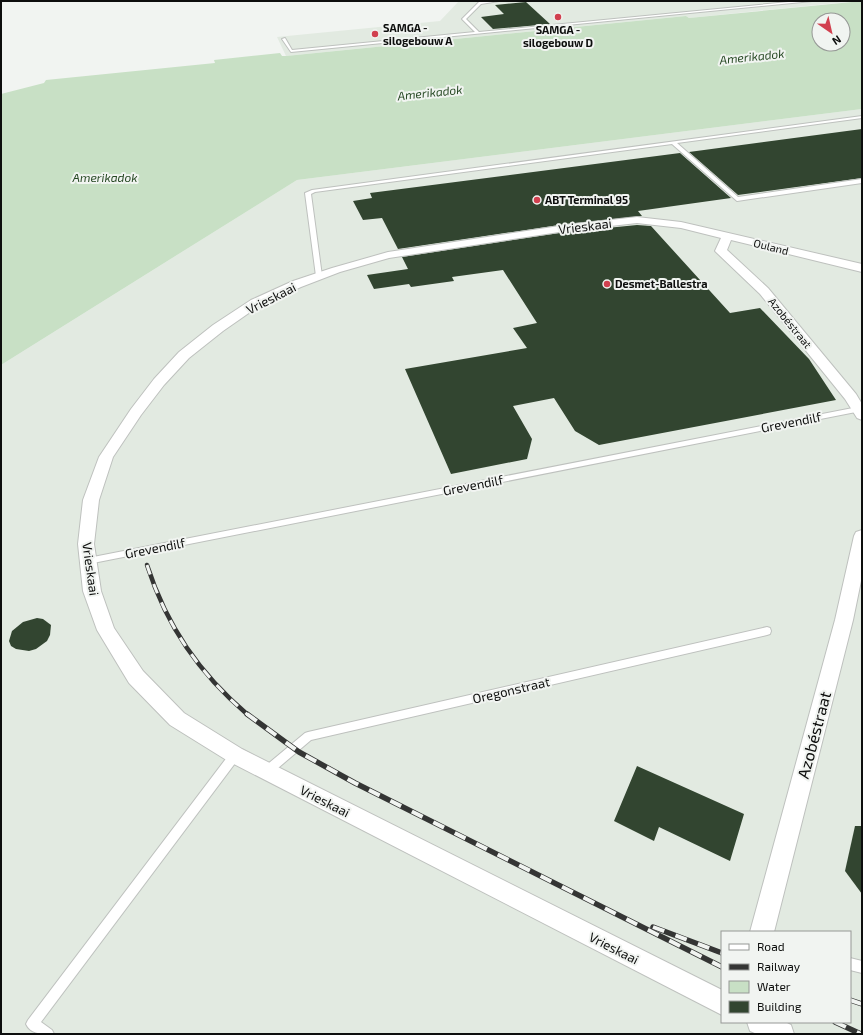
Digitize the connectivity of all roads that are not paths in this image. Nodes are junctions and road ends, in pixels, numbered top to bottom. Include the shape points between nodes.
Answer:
1 (497, 1) edge
2 (810, 1) edge
3 (478, 33) junction
4 (284, 39) dead end
5 (862, 118) edge
6 (674, 143) junction
7 (862, 181) edge
8 (681, 225) joint
9 (727, 236) junction
10 (862, 268) edge
11 (319, 276) junction
12 (860, 412) edge
13 (862, 536) edge
14 (88, 561) junction
15 (767, 631) dead end
16 (235, 755) junction
17 (267, 771) junction
18 (762, 931) edge
19 (851, 964) edge
20 (862, 967) edge
21 (721, 1002) edge
22 (761, 1023) edge
23 (48, 1034) edge
24 (782, 1034) edge

1 - 3 lane via 480,3 464,19
2 - 3 lane
3 - 4 lane via 291,51
5 - 6 lane
6 - 7 lane via 737,199
6 - 11 lane via 308,193
8 - 9 street, Ouland
8 - 11 street, Vrieskaai via 637,220 559,229 388,255
9 - 10 street, Ouland
9 - 12 street, Azobéstraat via 721,251 764,291 851,397
11 - 14 street, Vrieskaai via 255,303 184,355 159,382 106,457 91,500 86,544
12 - 14 lane, Grevendilf
13 - 18 street, Azobéstraat via 844,620
14 - 16 street, Vrieskaai via 92,591 106,630 136,677 177,719
15 - 17 lane, Oregonstraat via 308,736
16 - 17 street, Vrieskaai
16 - 23 lane via 32,1024
17 - 21 street, Vrieskaai
19 - 20 lane
22 - 24 street

